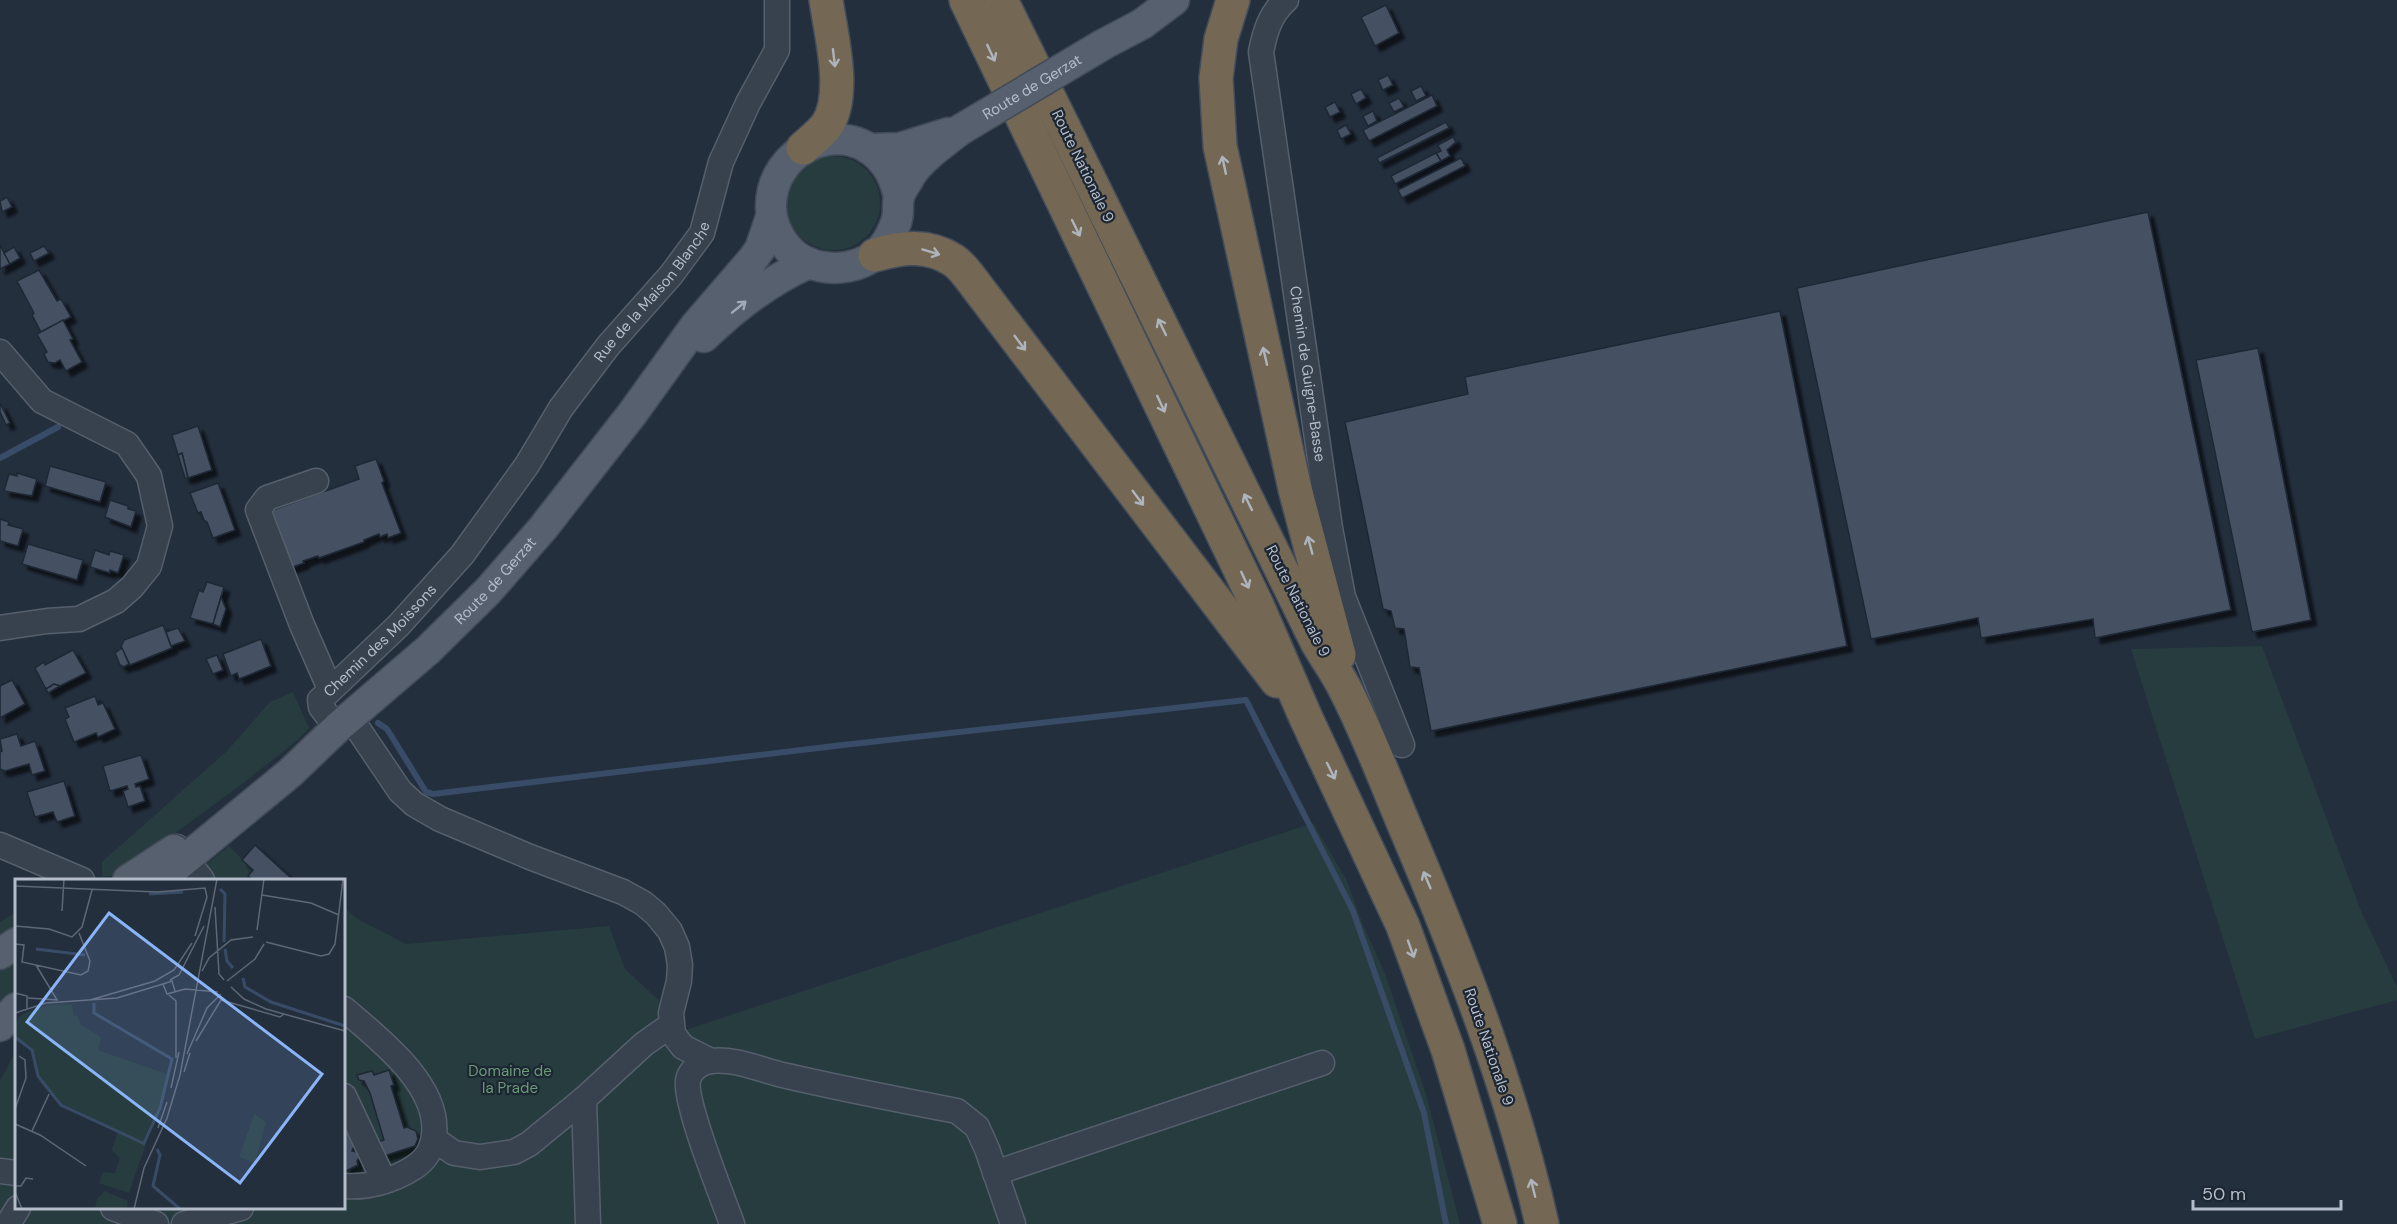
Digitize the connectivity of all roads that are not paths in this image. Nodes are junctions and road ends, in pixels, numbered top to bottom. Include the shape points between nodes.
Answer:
1 (777, 0) edge
2 (826, 0) edge
3 (966, 0) edge
4 (1146, 0) edge
5 (1174, 0) edge
6 (1233, 0) edge
7 (1286, 0) edge
8 (1002, 2) edge
9 (1104, 44) junction
10 (960, 130) junction
11 (803, 148) junction
12 (869, 149) junction
13 (899, 197) junction
14 (771, 217) junction
15 (874, 255) junction
16 (809, 263) junction
17 (0, 351) edge
18 (632, 414) junction
19 (316, 481) dead end
20 (462, 555) joint
21 (0, 628) edge
22 (1342, 684) junction
23 (330, 689) junction
24 (1306, 718) junction
25 (344, 722) junction
26 (1402, 745) dead end
27 (0, 845) edge
28 (188, 862) edge
29 (80, 879) edge
30 (131, 879) edge
31 (162, 879) edge
32 (15, 944) edge
33 (0, 954) edge
34 (15, 1009) edge
35 (345, 1011) edge
36 (671, 1025) junction
37 (0, 1026) edge
38 (711, 1061) junction
39 (1322, 1063) dead end
40 (345, 1098) edge
41 (584, 1099) junction
42 (434, 1139) junction
43 (0, 1171) edge
44 (15, 1173) edge
45 (995, 1173) junction
46 (384, 1181) junction
47 (345, 1186) edge
48 (17, 1209) edge
49 (116, 1209) edge
50 (237, 1209) edge
51 (8, 1224) edge
52 (156, 1224) edge
53 (184, 1224) edge
54 (588, 1224) edge
55 (732, 1224) edge
56 (1013, 1224) edge
57 (1500, 1224) edge
58 (1542, 1224) edge

1 - 20 street, Rue de la Maison Blanche via 777,50 721,162 702,233 561,408 527,465
2 -> 11 highway via 834,62 834,110 826,126
3 -> 24 highway via 1247,584
4 - 9 main road, Route de Gerzat
5 - 9 main road, Route de Gerzat via 1142,24
22 -> 6 highway via 1339,652 1295,489 1220,146 1216,78 1221,39
7 - 26 street, Chemin de Guigne-Basse via 1277,8 1266,30 1261,52 1330,528 1343,597
22 -> 8 highway, Route Nationale 9 via 1317,642
9 - 10 main road, Route de Gerzat, bridge
10 - 12 main road, Route de Gerzat via 900,148
10 - 13 main road, Route de Gerzat via 912,173
11 - 12 main road via 819,141 836,140
11 - 14 main road via 776,177
12 - 13 main road via 894,178
13 - 15 main road via 898,218 889,238
14 - 16 main road via 784,245
14 - 18 main road, Route de Gerzat via 753,259 696,325
15 - 16 main road via 843,268
15 -> 24 highway via 906,247 930,249 954,261
18 -> 16 main road, Route de Gerzat via 706,335 741,305
17 - 21 street via 42,400 127,444 149,476 160,526 149,566 116,601 79,619
18 - 25 main road, Route de Gerzat via 488,591 428,650
19 - 23 street via 267,498 258,510
20 - 23 street, Chemin des Moissons via 398,626
58 -> 22 highway, Route Nationale 9 via 1525,1152 1473,997 1442,915
23 - 25 street, Chemin des Moissons via 320,700 321,707
24 -> 57 highway via 1402,926 1448,1050
25 - 28 main road, Route de Gerzat
25 - 36 street via 414,804 440,819 623,892 656,914 670,931 680,965
27 - 29 street
28 - 30 main road, Route de Gerzat
28 - 31 main road, Route de Gerzat
32 - 33 main road
34 - 37 main road
35 - 42 street via 412,1073 429,1103
36 - 38 street via 683,1047
36 - 41 street via 644,1044
38 - 45 street via 957,1112 978,1127
38 - 55 street via 696,1066 688,1079 689,1092
39 - 45 street
40 - 46 street
41 - 42 street via 529,1144 506,1154 480,1157 454,1153
41 - 54 street
42 - 46 street via 422,1163
43 - 44 street
45 - 56 street
46 - 47 street
48 - 51 street
49 - 52 street
50 - 53 street

